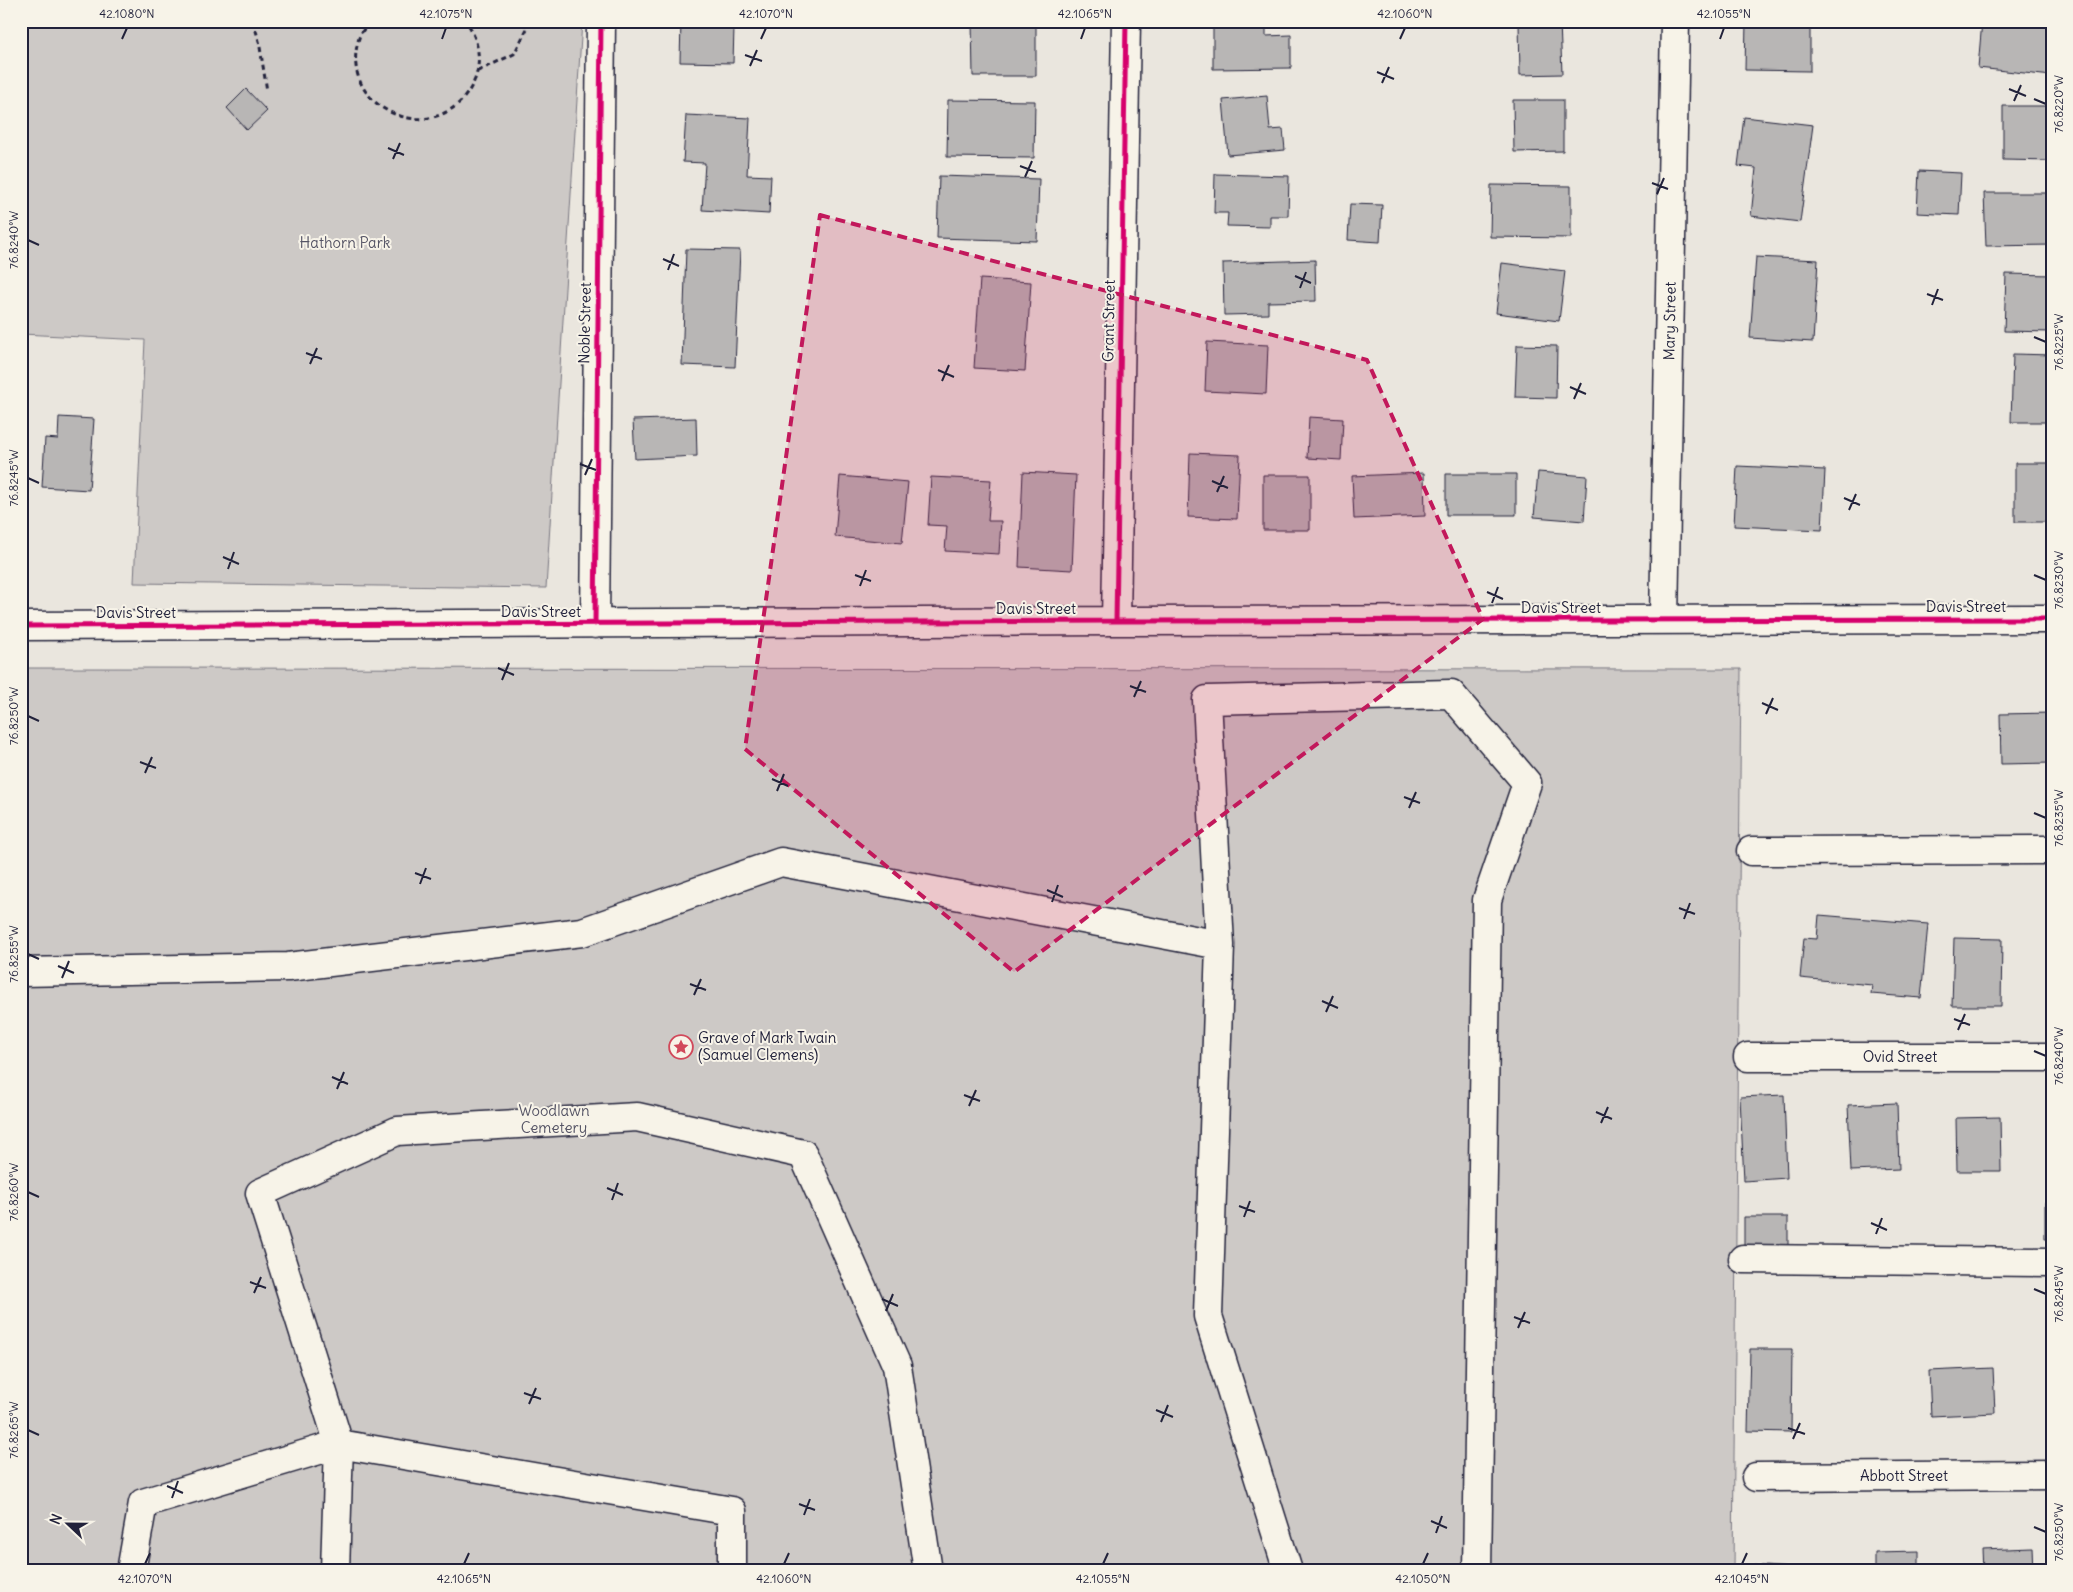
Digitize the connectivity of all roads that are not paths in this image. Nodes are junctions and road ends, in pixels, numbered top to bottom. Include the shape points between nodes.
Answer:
1 (601, 21) edge
2 (1126, 21) edge
3 (1675, 21) edge
4 (2052, 619) edge
5 (1664, 620) junction
6 (1116, 621) junction
7 (595, 624) junction
8 (21, 626) edge
9 (2052, 850) edge
10 (1751, 851) dead end
11 (1220, 945) junction
12 (21, 972) edge
13 (1748, 1057) dead end
14 (2052, 1057) edge
15 (1743, 1259) dead end
16 (2052, 1262) edge
17 (339, 1444) junction
18 (2052, 1475) edge
19 (1756, 1476) dead end
20 (131, 1571) edge
21 (335, 1571) edge
22 (732, 1571) edge
23 (928, 1571) edge
24 (1288, 1571) edge
25 (1477, 1571) edge

1 - 7 street, Noble Street
2 - 6 street, Grant Street
3 - 5 street, Mary Street
4 - 5 street, Davis Street
5 - 6 street, Davis Street
6 - 7 street, Davis Street
7 - 8 street, Davis Street
9 - 10 street
11 - 12 street via 781,862 582,932 288,967
11 - 24 street via 1208,1316
11 - 25 street via 1207,700 1451,694 1527,783 1488,900
13 - 14 street, Ovid Street
15 - 16 street
17 - 20 street via 143,1503
17 - 21 street
17 - 22 street via 732,1511
17 - 23 street via 260,1193 397,1131 637,1117 802,1154 897,1366
18 - 19 street, Abbott Street

